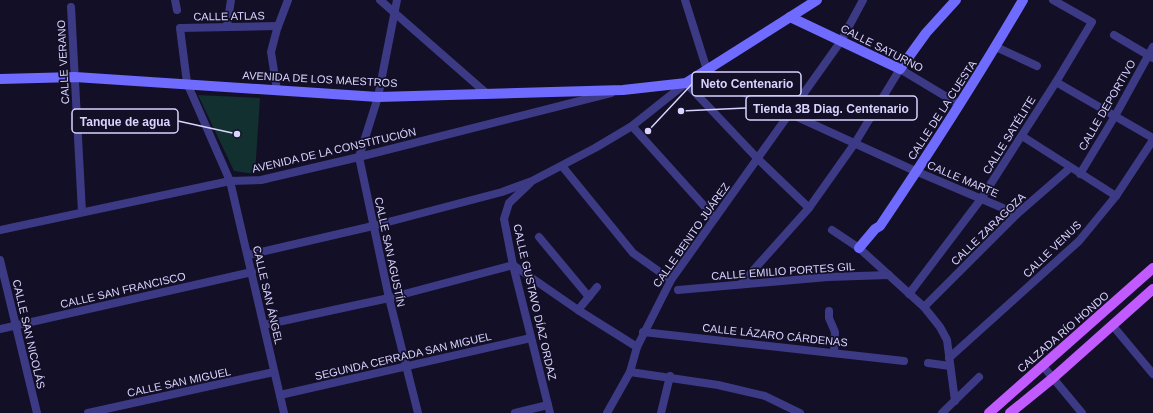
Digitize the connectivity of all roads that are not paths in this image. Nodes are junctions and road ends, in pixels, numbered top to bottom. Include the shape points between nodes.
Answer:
1 (175, 0) edge
2 (231, 0) edge
3 (288, 0) edge
4 (380, 0) edge
5 (396, 0) edge
6 (686, 0) edge
7 (817, 0) edge
8 (863, 0) edge
9 (956, 0) edge
10 (1023, 0) edge
11 (1053, 0) edge
12 (71, 7) dead end
13 (177, 10) dead end
14 (394, 12) junction
15 (790, 17) junction
16 (227, 26) junction
17 (278, 26) junction
18 (180, 28) joint
19 (1114, 35) dead end
20 (841, 41) junction
21 (996, 47) junction
22 (1153, 47) edge
23 (1151, 57) edge
24 (1037, 66) dead end
25 (900, 69) junction
26 (707, 70) junction
27 (75, 77) junction
28 (0, 78) edge
29 (1056, 82) junction
30 (187, 83) junction
31 (686, 83) junction
32 (277, 90) junction
33 (623, 90) junction
34 (485, 92) junction
35 (378, 97) junction
36 (960, 105) junction
37 (790, 114) junction
38 (1115, 116) junction
39 (632, 126) junction
40 (1022, 136) junction
41 (1153, 139) edge
42 (855, 143) junction
43 (359, 157) junction
44 (758, 159) junction
45 (562, 166) junction
46 (1070, 168) junction
47 (915, 171) junction
48 (1080, 174) junction
49 (230, 181) junction
50 (532, 181) junction
51 (1116, 196) junction
52 (981, 199) junction
53 (809, 208) junction
54 (82, 212) junction
55 (1018, 214) junction
56 (715, 218) junction
57 (374, 226) junction
58 (0, 230) edge
59 (832, 230) dead end
60 (539, 237) dead end
61 (859, 248) junction
62 (248, 255) junction
63 (0, 260) edge
64 (513, 265) junction
65 (1153, 268) edge
66 (252, 272) junction
67 (889, 275) junction
68 (671, 280) junction
69 (741, 284) junction
70 (597, 287) dead end
71 (1153, 289) edge
72 (678, 290) dead end
73 (909, 294) junction
74 (589, 297) junction
75 (389, 298) junction
76 (924, 307) junction
77 (578, 310) junction
78 (829, 311) dead end
79 (16, 326) junction
80 (264, 326) junction
81 (1113, 326) junction
82 (0, 330) edge
83 (644, 332) junction
84 (531, 338) junction
85 (637, 347) junction
86 (834, 353) junction
87 (904, 361) dead end
88 (950, 362) junction
89 (928, 364) dead end
90 (405, 366) junction
91 (1043, 366) junction
92 (274, 372) junction
93 (630, 372) junction
94 (1153, 374) edge
95 (670, 376) junction
96 (979, 378) dead end
97 (1053, 378) junction
98 (280, 395) junction
99 (955, 401) junction
100 (549, 409) edge
101 (37, 413) edge
102 (88, 413) edge
103 (284, 413) edge
104 (418, 413) edge
105 (514, 413) edge
106 (607, 413) edge
107 (661, 413) edge
108 (800, 413) edge
109 (942, 413) edge
110 (989, 413) edge
111 (1010, 413) edge
112 (1082, 413) edge

1 - 13 street
2 - 16 street
3 - 17 street
4 - 14 street
5 - 14 street, CALLE SAN AGUSTÍN
6 - 26 street
7 - 15 main road
8 - 20 street, CALLE BENITO JUÁREZ
9 - 25 main road via 926,33
10 - 21 main road, CALLE DE LA CUESTA
11 - 29 street, CALLE SATÉLITE via 1092,22
12 - 27 street, CALLE VERANO
14 - 34 street
14 - 35 street, CALLE SAN AGUSTÍN
15 - 20 main road, CALLE SATURNO
15 - 26 main road
16 - 17 street, CALLE ATLAS
16 - 18 street, CALLE ATLAS
17 - 32 street via 271,52
18 - 30 street, CALLE SAN ÁNGEL
19 - 23 street
20 - 25 main road, CALLE SATURNO
20 - 37 street, CALLE BENITO JUÁREZ
21 - 24 street
21 - 36 main road, CALLE DE LA CUESTA
22 - 23 street, CALLE DEPORTIVO
23 - 38 street, CALLE DEPORTIVO
25 - 36 street, CALLE SATURNO
25 - 42 street
26 - 31 main road
26 - 37 street, CALLE MARTE via 725,84
27 - 28 main road, AVENIDA DE LOS MAESTROS
27 - 30 main road, AVENIDA DE LOS MAESTROS
27 - 54 street, CALLE VERANO
29 - 38 street
29 - 40 street, CALLE SATÉLITE
30 - 32 main road, AVENIDA DE LOS MAESTROS
30 - 49 street, CALLE SAN ÁNGEL
31 - 33 main road, AVENIDA DE LOS MAESTROS
31 - 39 street
31 - 44 street
32 - 35 main road, AVENIDA DE LOS MAESTROS
33 - 34 main road, AVENIDA DE LOS MAESTROS
33 - 43 street, AVENIDA DE LA CONSTITUCIÓN
34 - 35 main road, AVENIDA DE LOS MAESTROS
35 - 43 street, CALLE SAN AGUSTÍN
36 - 47 main road, CALLE DE LA CUESTA
37 - 42 street, CALLE MARTE
37 - 44 street, CALLE BENITO JUÁREZ
38 - 41 street
38 - 48 street, CALLE DEPORTIVO
39 - 45 street
39 - 56 street
40 - 46 street
40 - 52 street, CALLE SATÉLITE
41 - 51 street, CALLE VENUS
42 - 47 street, CALLE MARTE
42 - 53 street
43 - 49 street, AVENIDA DE LA CONSTITUCIÓN via 261,180
43 - 57 street, CALLE SAN AGUSTÍN
44 - 53 street
44 - 56 street, CALLE BENITO JUÁREZ
45 - 50 street
45 - 68 street via 633,253
46 - 48 street
46 - 55 street, CALLE ZARAGOZA
47 - 52 street, CALLE MARTE
47 - 61 main road, CALLE DE LA CUESTA via 880,226 874,229
48 - 51 street
49 - 54 street, AVENIDA DE LA CONSTITUCIÓN
49 - 62 street, CALLE SAN ÁNGEL
50 - 57 street via 502,192
50 - 64 street, CALLE GUSTAVO DÍAZ ORDAZ via 509,203 504,219
51 - 88 street, CALLE VENUS via 1079,241
52 - 55 street, CALLE MARTE
52 - 73 street, CALLE SATÉLITE
53 - 69 street
54 - 58 street, AVENIDA DE LA CONSTITUCIÓN
55 - 76 street, CALLE ZARAGOZA
56 - 68 street, CALLE BENITO JUÁREZ
57 - 62 street
57 - 75 street, CALLE SAN AGUSTÍN
59 - 61 street
60 - 74 street
61 - 67 street
62 - 66 street, CALLE SAN ÁNGEL
63 - 79 street, CALLE SAN NICOLÁS
64 - 75 street
64 - 77 street
64 - 84 street, CALLE GUSTAVO DÍAZ ORDAZ
65 - 91 main road, CALZADA RÍO HONDO
66 - 79 street, CALLE SAN FRANCISCO
66 - 80 street, CALLE SAN ÁNGEL
67 - 69 street, CALLE EMILIO PORTES GIL
67 - 73 street
68 - 83 street, CALLE BENITO JUÁREZ
69 - 72 street, CALLE EMILIO PORTES GIL
70 - 74 street
71 - 81 main road
73 - 76 street
74 - 77 street
75 - 80 street
75 - 90 street, CALLE SAN AGUSTÍN
76 - 88 street via 947,340
77 - 85 street
78 - 86 street via 835,332
79 - 82 street, CALLE SAN FRANCISCO
79 - 101 street, CALLE SAN NICOLÁS
80 - 92 street, CALLE SAN ÁNGEL
81 - 94 street
81 - 97 main road
83 - 85 street, CALLE BENITO JUÁREZ
83 - 86 street, CALLE LÁZARO CÁRDENAS
84 - 90 street, SEGUNDA CERRADA SAN MIGUEL
84 - 100 street, CALLE GUSTAVO DÍAZ ORDAZ
85 - 93 street, CALLE BENITO JUÁREZ
86 - 87 street, CALLE LÁZARO CÁRDENAS
88 - 89 street
88 - 99 street
90 - 98 street, SEGUNDA CERRADA SAN MIGUEL
90 - 104 street, CALLE SAN AGUSTÍN
91 - 97 street
91 - 110 main road, CALZADA RÍO HONDO
92 - 98 street, CALLE SAN ÁNGEL
92 - 102 street, CALLE SAN MIGUEL
93 - 95 street
93 - 106 street, CALLE BENITO JUÁREZ
95 - 107 street
95 - 108 street via 765,396
96 - 99 street
97 - 111 main road
97 - 112 street
98 - 103 street, CALLE SAN ÁNGEL
99 - 109 street
100 - 105 street

